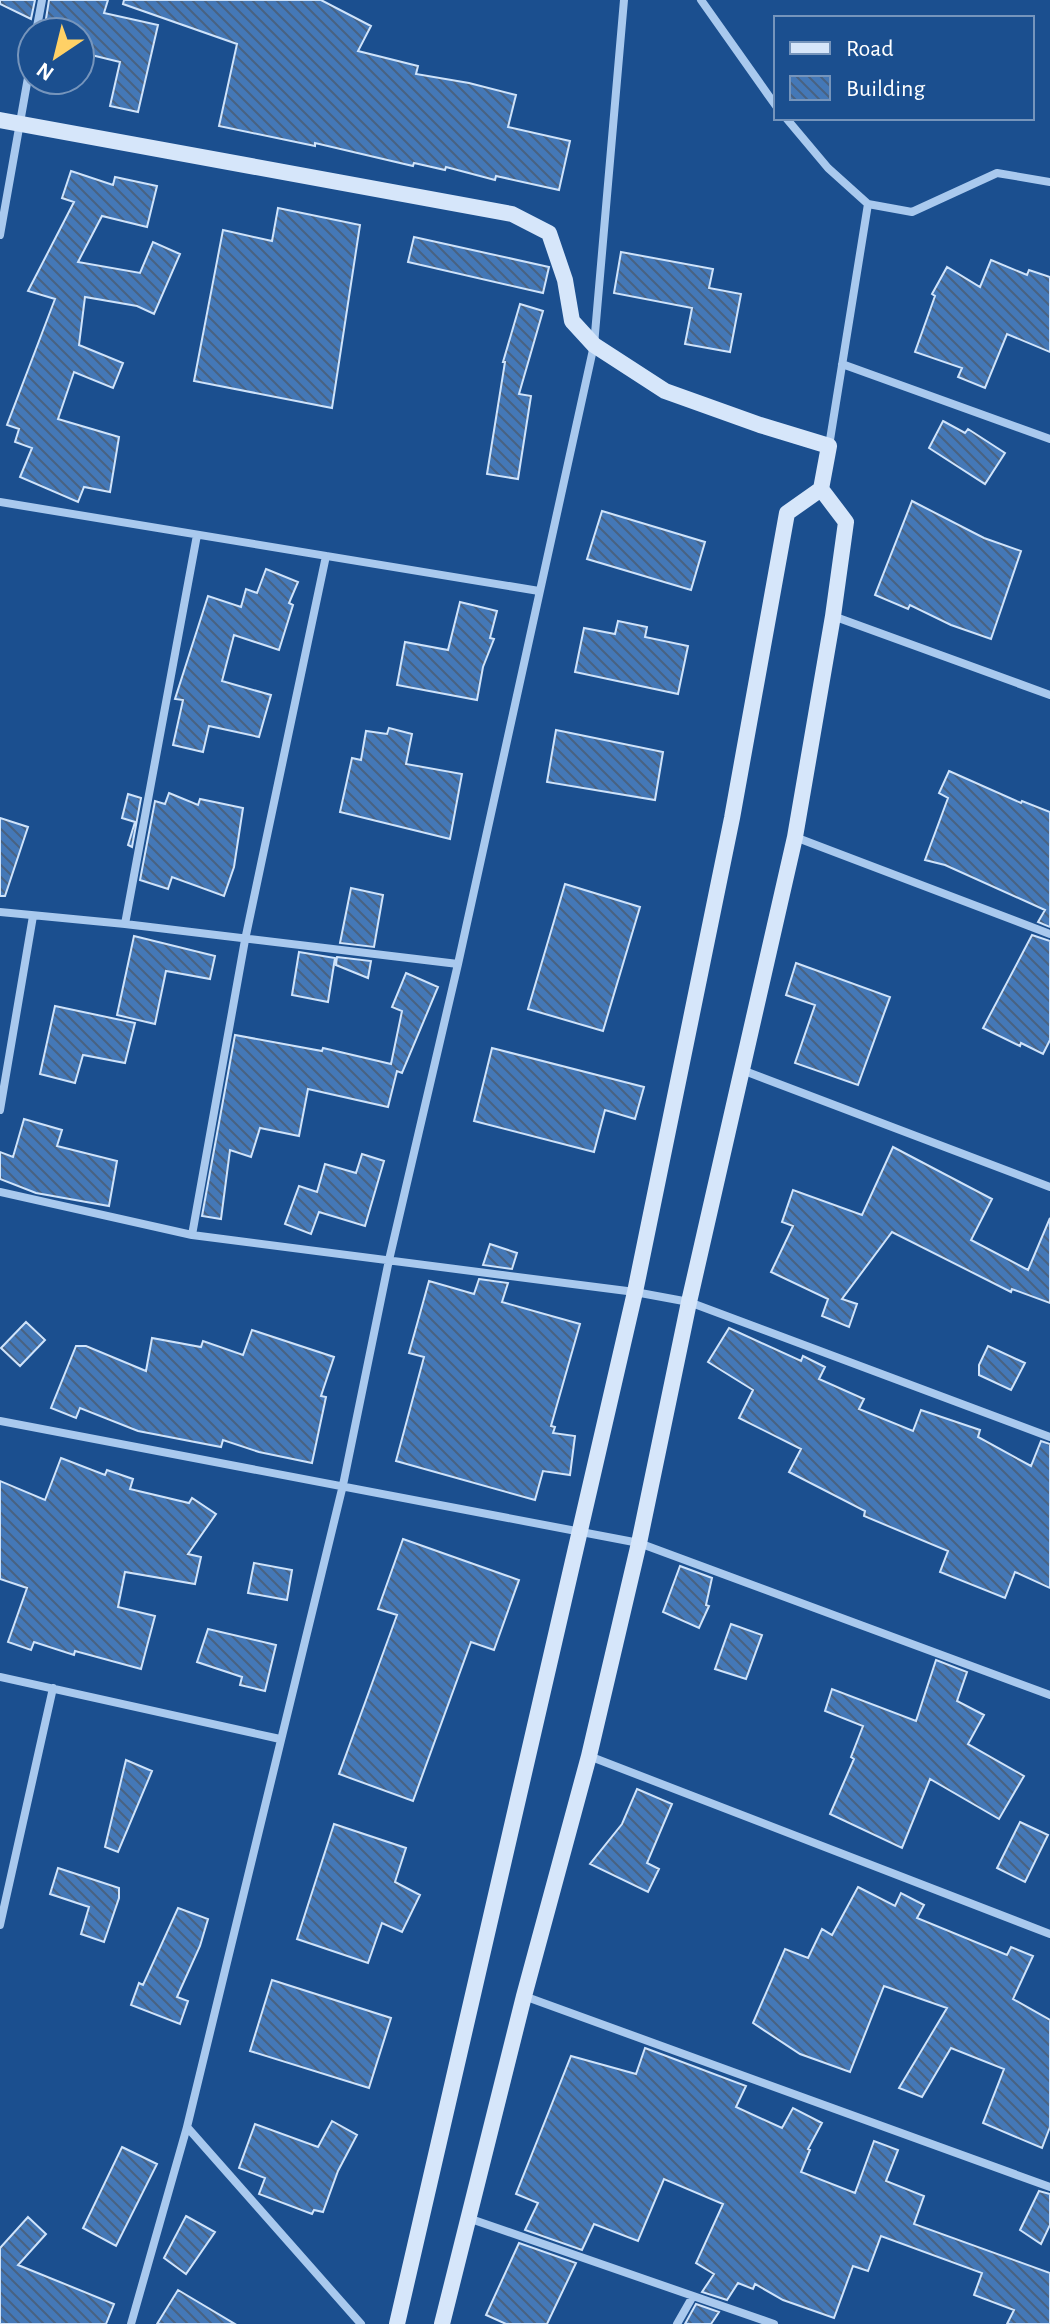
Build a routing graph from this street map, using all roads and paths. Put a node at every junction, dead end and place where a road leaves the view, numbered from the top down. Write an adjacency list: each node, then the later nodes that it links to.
1 (624, 0): 11 (street)
2 (701, 0): 4 (street)
3 (25, 96): 7 (street)
4 (774, 103)
5 (0, 120): 7 (street)
6 (788, 120): 9 (street)
7 (20, 123): 10 (street); 11 (street)
8 (1050, 182): 9 (street)
9 (868, 204): 12 (street)
10 (0, 235)
11 (594, 345): 14 (street); 19 (street)
12 (842, 364): 13 (street); 14 (street)
13 (1050, 439)
14 (829, 446): 15 (street)
15 (821, 489): 20 (street); 35 (street)
16 (0, 502): 17 (street)
17 (197, 535): 18 (street); 25 (street)
18 (326, 556): 19 (street); 27 (street)
19 (539, 591): 28 (street)
20 (833, 616): 21 (street); 22 (street)
21 (1050, 695)
22 (795, 837): 26 (street); 29 (street)
23 (0, 912): 24 (street)
24 (33, 916): 25 (street); 30 (street)
25 (125, 924): 27 (street)
26 (1050, 934)
27 (245, 940): 28 (street); 33 (street)
28 (458, 964): 34 (street)
29 (742, 1070): 31 (street); 36 (street)
30 (0, 1110)
31 (1050, 1187)
32 (0, 1192): 33 (street)
33 (192, 1235): 34 (street)
34 (389, 1260): 35 (street); 39 (street)
35 (635, 1292): 36 (street); 40 (street)
36 (689, 1302): 38 (street); 41 (street)
37 (0, 1421): 39 (street)
38 (1050, 1437)
39 (343, 1485): 40 (street); 45 (street)
40 (581, 1532): 41 (street); 57 (street)
41 (639, 1543): 44 (street); 46 (street)
42 (0, 1677): 43 (street)
43 (53, 1688): 45 (street); 47 (street)
44 (1050, 1695)
45 (280, 1739): 51 (street)
46 (589, 1756): 49 (street); 50 (street)
47 (3, 1899): 48 (street)
48 (0, 1925)
49 (1050, 1934)
50 (524, 1996): 52 (street); 53 (street)
51 (187, 2127): 55 (street); 56 (street)
52 (1050, 2187)
53 (467, 2218): 54 (street); 58 (street)
54 (693, 2296): 59 (street); 60 (street)
55 (131, 2324)
56 (361, 2324)
57 (397, 2324)
58 (442, 2324)
59 (677, 2324)
60 (774, 2324)

